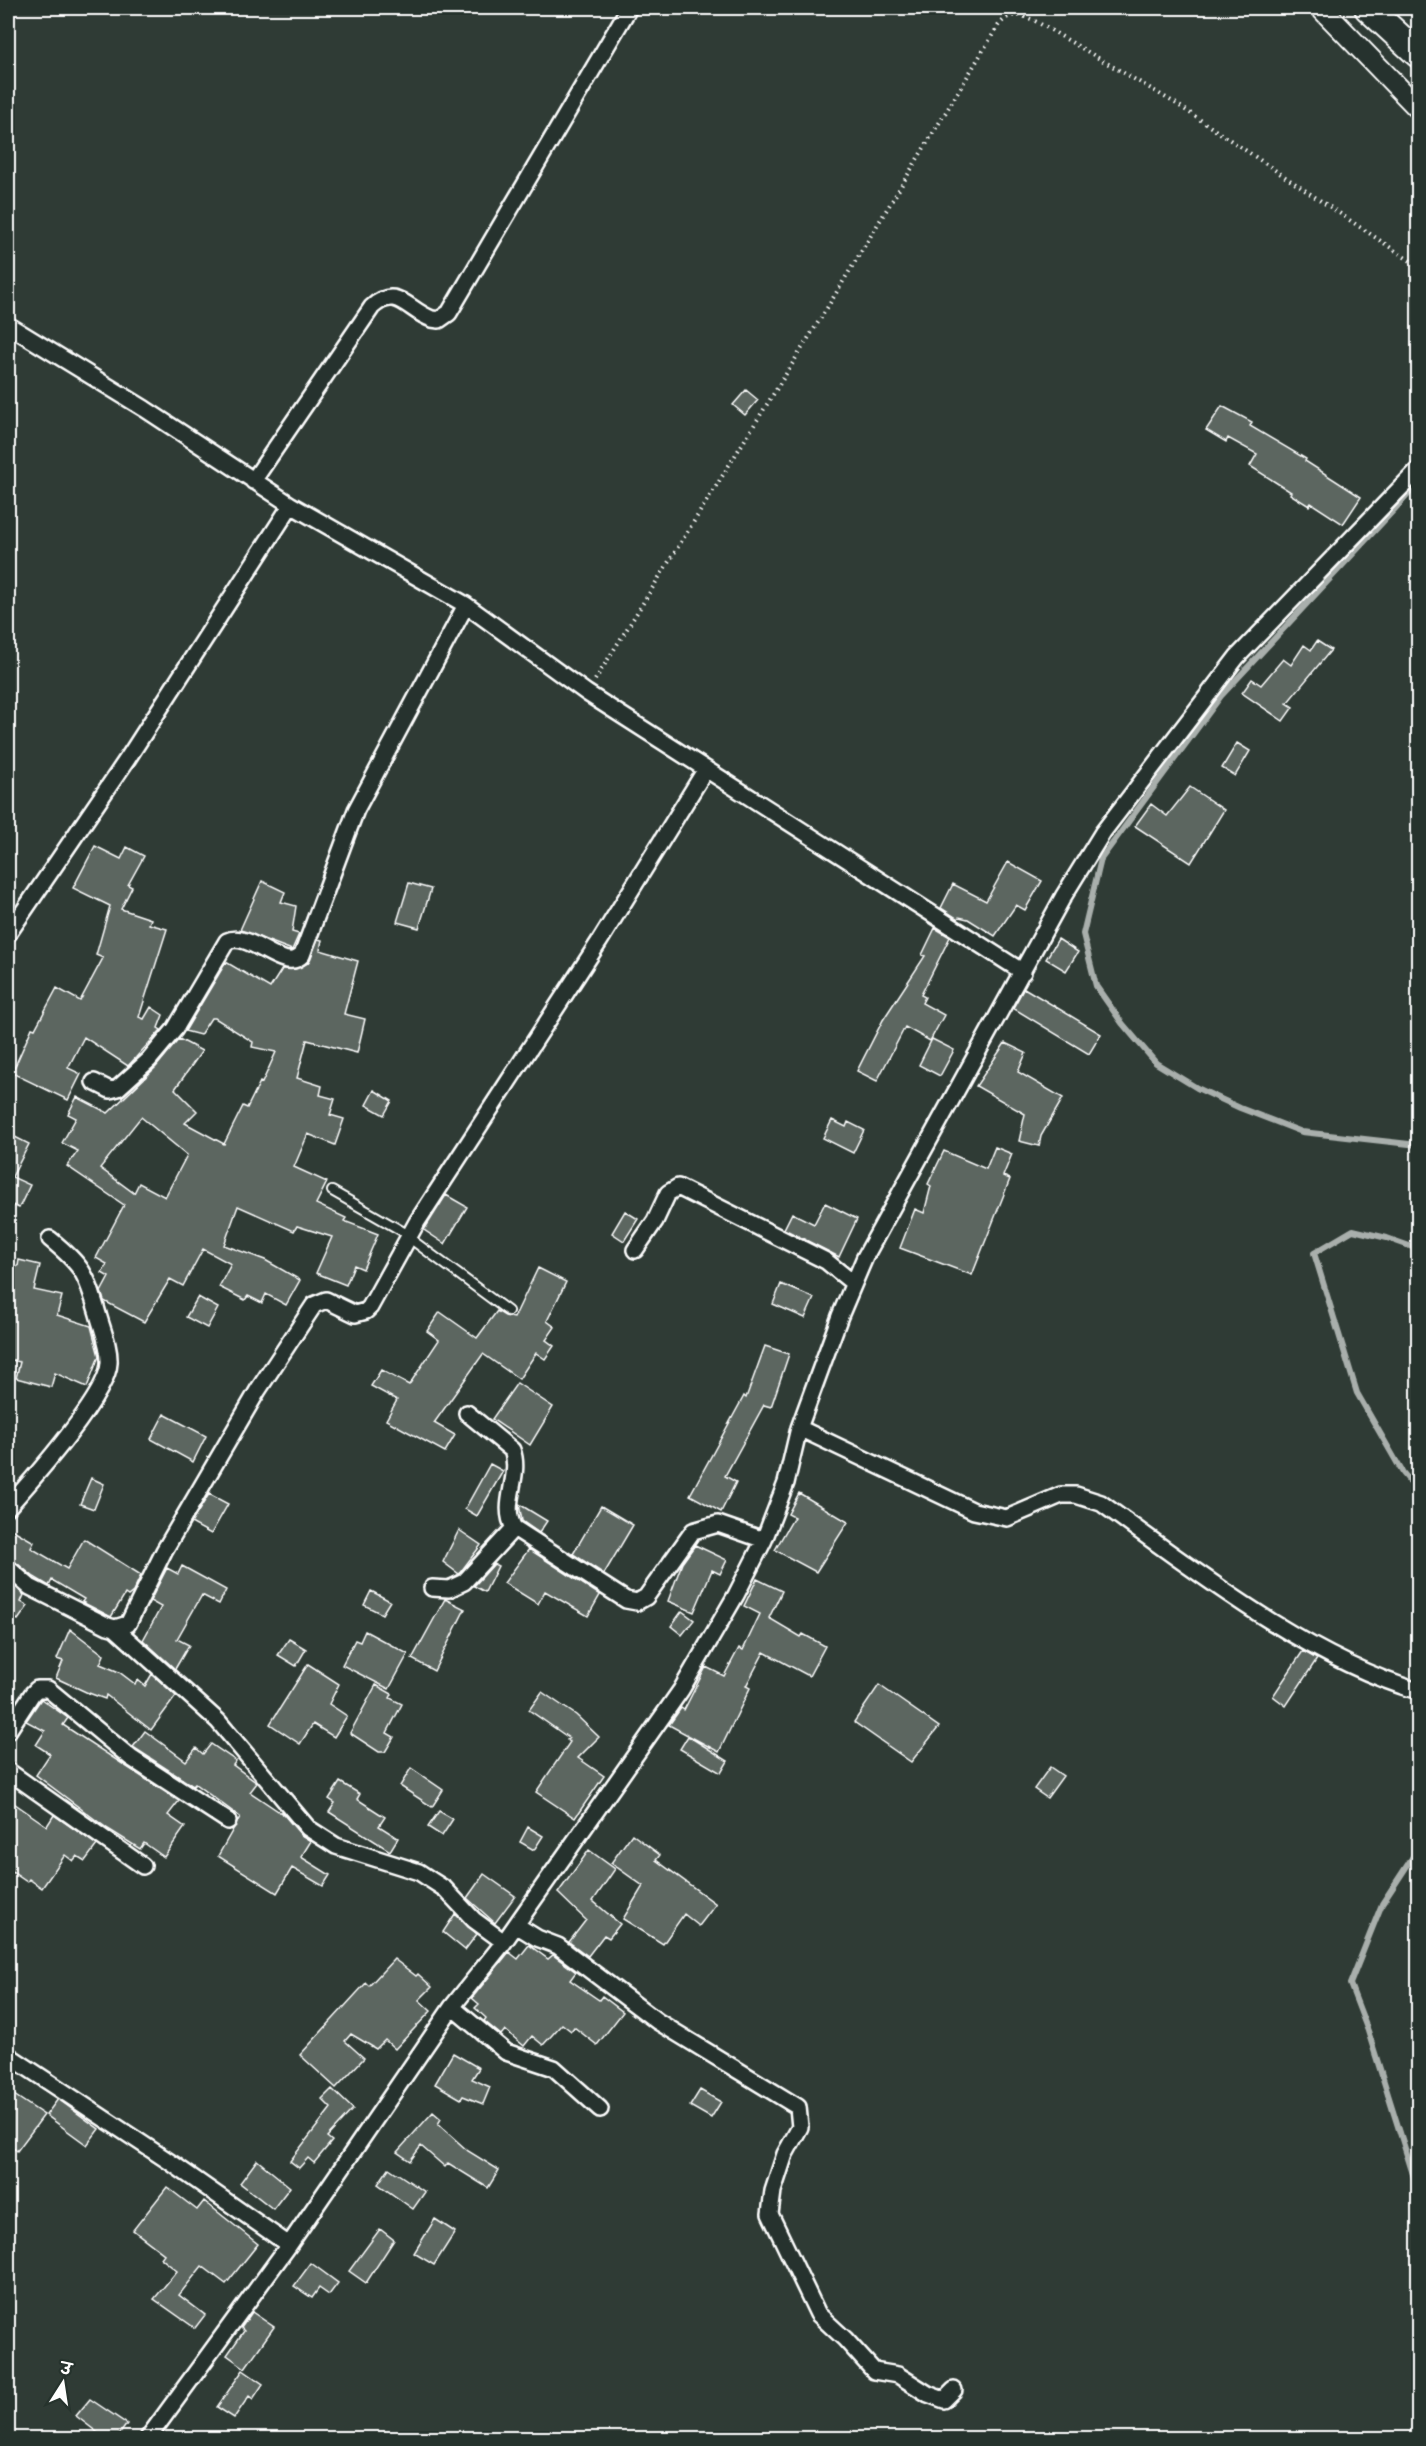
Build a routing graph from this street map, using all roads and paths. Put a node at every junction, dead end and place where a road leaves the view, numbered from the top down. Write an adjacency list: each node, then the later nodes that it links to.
1 (629, 8): 9 (street)
2 (1322, 8): 5 (street)
3 (1368, 8): 4 (highway)
4 (1419, 54)
5 (1419, 108)
6 (1419, 266): 12 (path)
7 (9, 328): 9 (street)
8 (1419, 470): 15 (street)
9 (253, 481): 10 (street)
10 (291, 505): 11 (street); 14 (street)
11 (466, 605): 12 (street); 16 (street)
12 (587, 693): 13 (street)
13 (706, 769): 15 (street); 18 (street)
14 (8, 934)
15 (1023, 972): 21 (street)
16 (94, 1082)
17 (332, 1191): 18 (lane)
18 (409, 1236): 22 (lane); 30 (street)
19 (50, 1239): 25 (street)
20 (635, 1250): 21 (street)
21 (853, 1283): 24 (street)
22 (508, 1311)
23 (467, 1413): 26 (street)
24 (799, 1428): 27 (street); 31 (street)
25 (8, 1508)
26 (514, 1528): 27 (street); 29 (street)
27 (764, 1540): 36 (street)
28 (8, 1568): 30 (street)
29 (432, 1588)
30 (116, 1628): 37 (street)
31 (1419, 1691)
32 (8, 1731): 34 (street)
33 (8, 1771): 35 (street)
34 (228, 1821)
35 (143, 1866)
36 (516, 1925): 37 (street); 42 (street)
37 (504, 1942): 38 (street)
38 (452, 2007): 40 (street); 41 (street)
39 (8, 2055): 41 (street)
40 (600, 2109)
41 (289, 2245): 43 (street)
42 (954, 2390)
43 (148, 2439)

